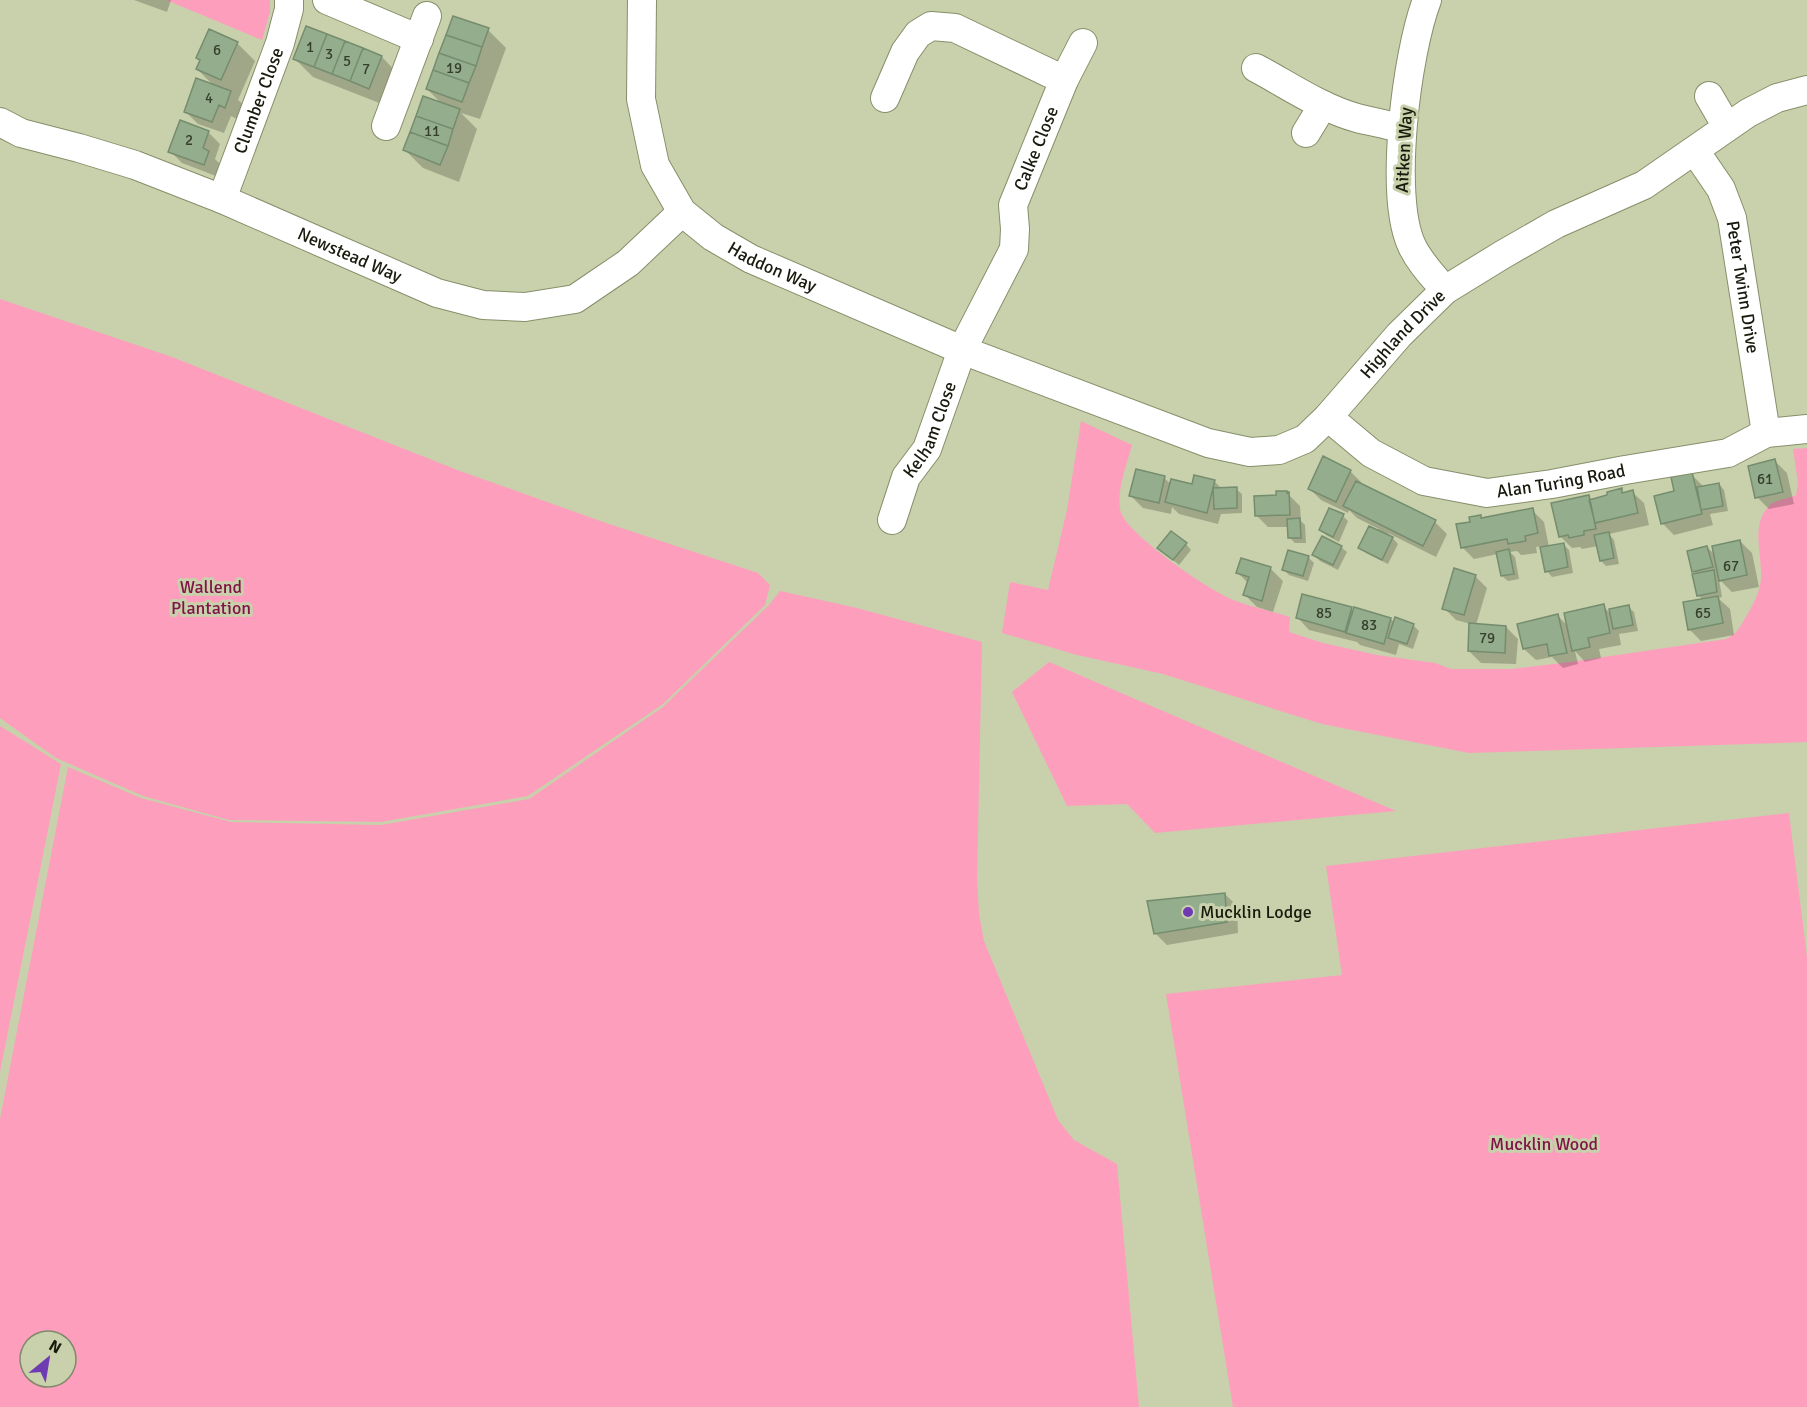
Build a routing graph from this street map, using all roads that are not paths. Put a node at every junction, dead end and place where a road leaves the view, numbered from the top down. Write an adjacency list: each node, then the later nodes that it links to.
1 (289, 0): 18 (street, Clumber Close)
2 (327, 0): 13 (street)
3 (642, 0): 19 (street, Haddon Way)
4 (1427, 0): 15 (street, Aitken Way)
5 (1083, 43): 7 (street, Calke Close)
6 (1256, 68): 11 (street)
7 (1064, 80): 10 (street); 21 (street, Calke Close)
8 (1807, 90): 14 (street, Highland Drive)
9 (1709, 96): 14 (street)
10 (885, 98)
11 (1323, 105): 15 (street); 16 (street)
12 (0, 122): 18 (street, Newstead Way)
13 (386, 126)
14 (1727, 127): 17 (street, Highland Drive)
15 (1402, 129): 20 (street, Aitken Way)
16 (1306, 133)
17 (1695, 151): 20 (street, Highland Drive); 25 (street, Peter Twinn Drive)
18 (222, 199): 19 (street, Newstead Way)
19 (682, 212): 21 (street, Haddon Way)
20 (1445, 290): 23 (street, Highland Drive)
21 (962, 351): 22 (street, Haddon Way); 26 (street, Kelham Close)
22 (1075, 392): 23 (street, Highland Drive)
23 (1328, 417): 25 (street, Alan Turing Road)
24 (1807, 429): 25 (street, Alan Turing Road)
25 (1766, 433)
26 (901, 513)

